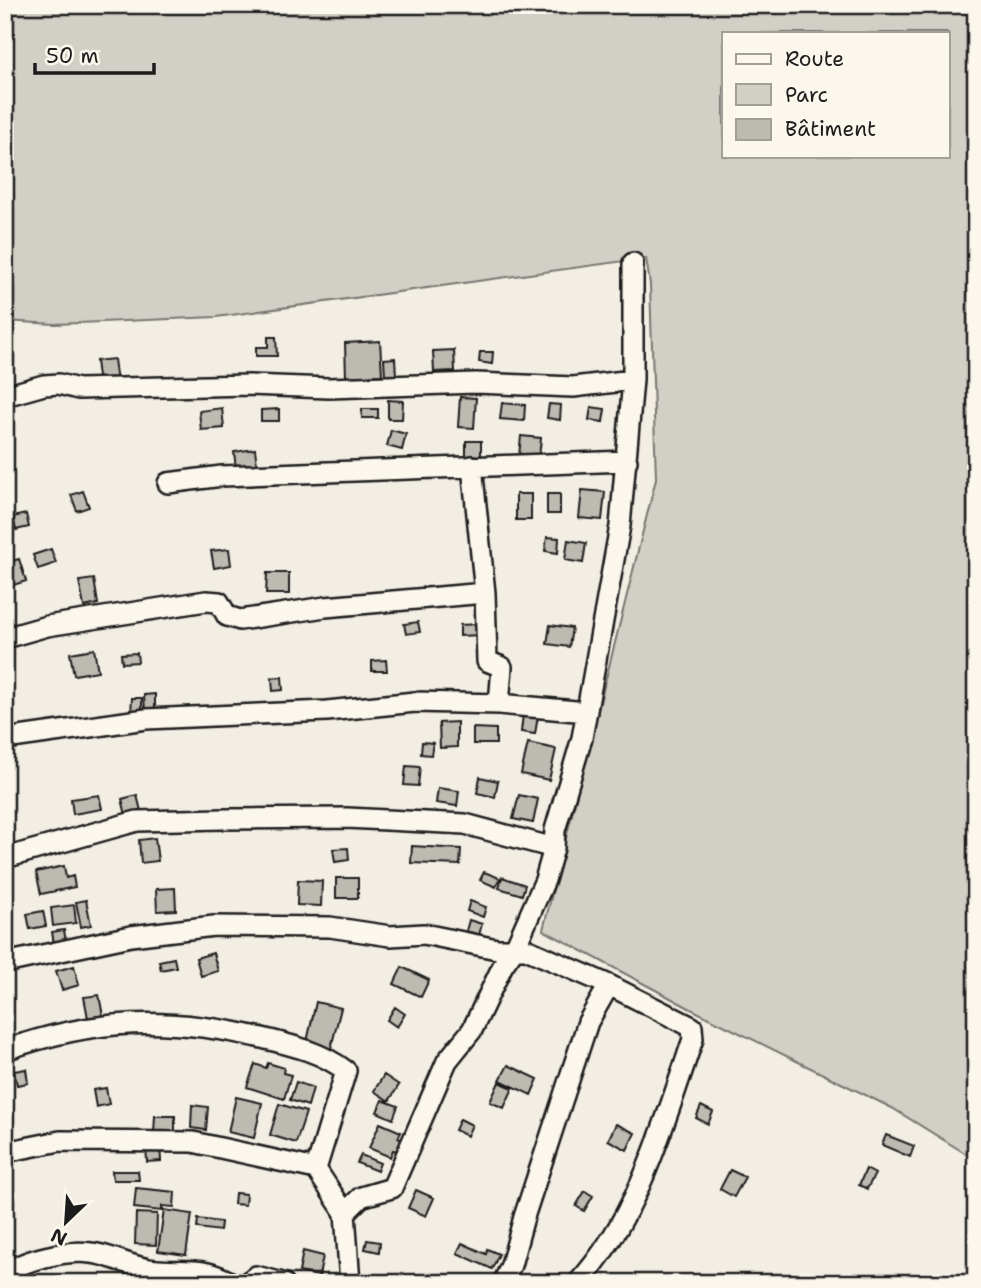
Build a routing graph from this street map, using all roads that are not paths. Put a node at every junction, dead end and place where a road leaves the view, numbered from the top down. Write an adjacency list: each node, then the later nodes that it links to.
1 (633, 263): 2 (street)
2 (633, 380): 3 (street); 4 (street)
3 (5, 396)
4 (627, 461): 5 (street); 10 (street)
5 (472, 467): 6 (street); 7 (street)
6 (168, 484)
7 (485, 593): 8 (street); 9 (street)
8 (5, 638)
9 (499, 704): 10 (street); 11 (street)
10 (587, 712): 12 (street)
11 (5, 739)
12 (554, 848): 13 (street); 14 (street)
13 (5, 858)
14 (515, 948): 15 (street); 16 (street); 20 (street)
15 (5, 963)
16 (610, 985): 28 (street); 29 (street)
17 (5, 1050): 19 (street)
18 (5, 1152): 19 (street)
19 (316, 1169): 20 (street)
20 (345, 1213): 27 (street)
21 (5, 1276): 22 (street)
22 (155, 1276): 23 (street)
23 (186, 1277): 24 (street)
24 (232, 1283)
25 (246, 1283): 26 (street)
26 (283, 1283)
27 (350, 1283)
28 (503, 1283)
29 (578, 1283)

